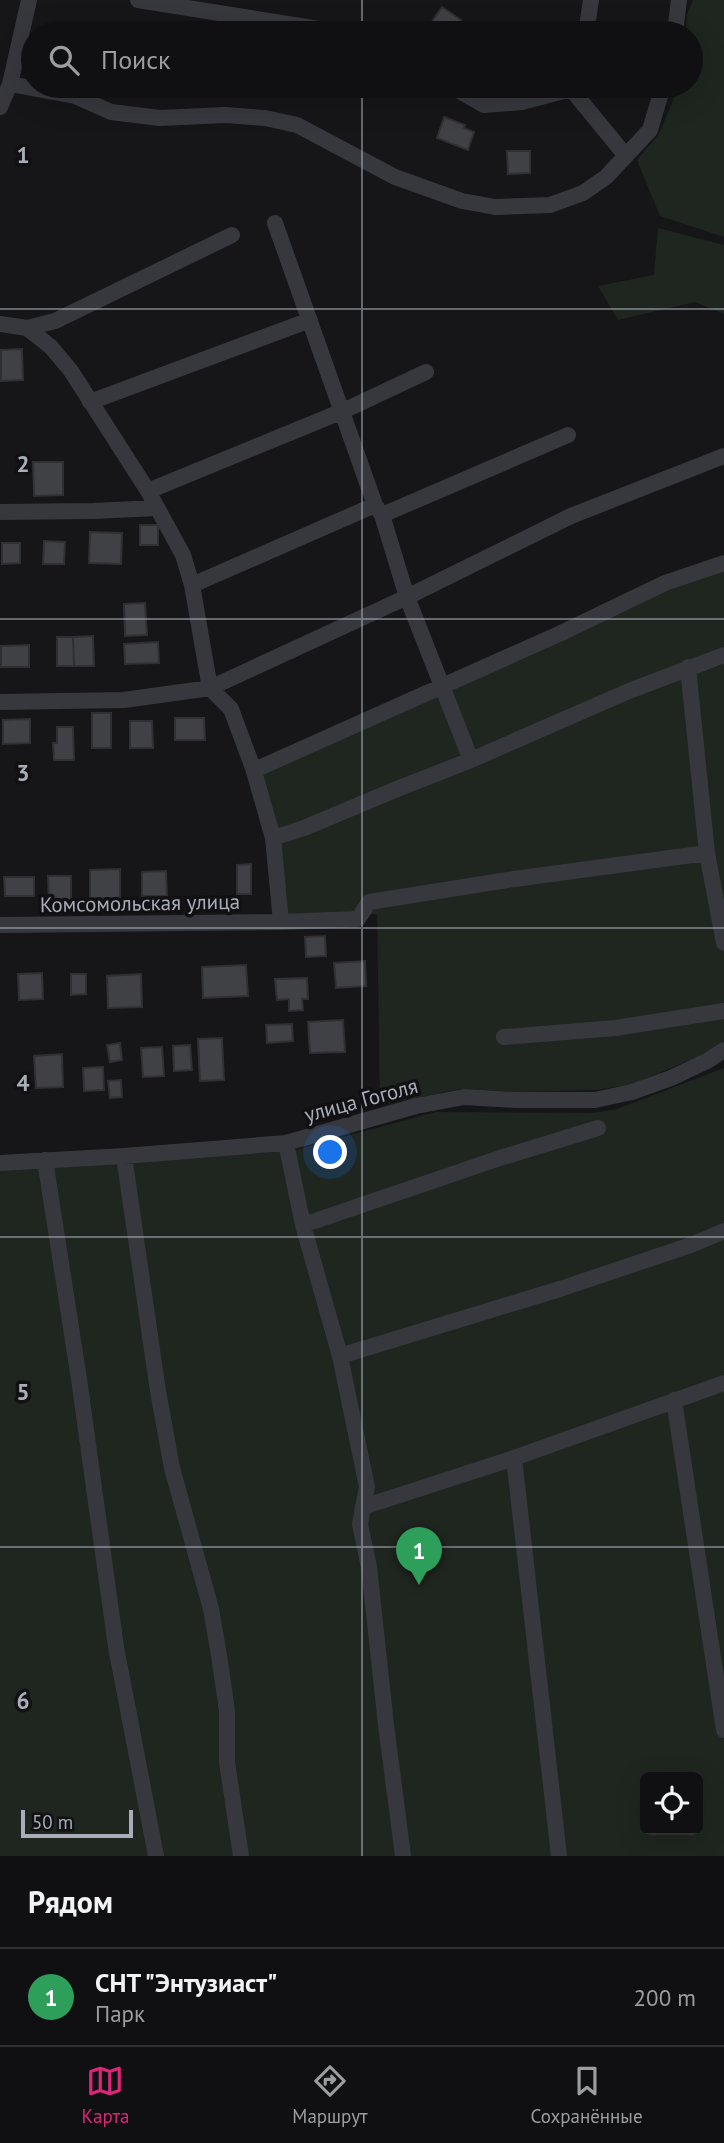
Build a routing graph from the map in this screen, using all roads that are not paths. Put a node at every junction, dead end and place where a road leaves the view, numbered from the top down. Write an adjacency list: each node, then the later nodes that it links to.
1 (29, 0): 5 (street)
2 (138, 0): 6 (street)
3 (591, 0): 7 (street)
4 (679, 0): 8 (street)
5 (24, 21)
6 (269, 21)
7 (588, 21)
8 (676, 21)
9 (21, 35): 10 (street)
10 (10, 84): 11 (street); 17 (street)
11 (21, 86)
12 (80, 98): 18 (street)
13 (471, 98): 14 (street)
14 (536, 98)
15 (579, 98): 18 (street)
16 (659, 98): 18 (street)
17 (0, 107)
18 (626, 156)
19 (275, 223): 21 (street)
20 (232, 235): 23 (street)
21 (310, 320): 25 (street); 26 (street)
22 (0, 324): 23 (street)
23 (27, 328): 25 (street)
24 (426, 372): 26 (street)
25 (90, 402): 29 (street)
26 (343, 411): 29 (street); 31 (street)
27 (568, 435): 31 (street)
28 (724, 456): 35 (street)
29 (148, 491): 30 (street)
30 (158, 508): 32 (street); 34 (street)
31 (379, 510): 34 (street); 35 (street)
32 (0, 512)
33 (724, 563): 38 (street)
34 (192, 585): 39 (street)
35 (407, 597): 38 (street); 39 (street)
36 (724, 655): 37 (street)
37 (688, 667): 41 (street); 44 (street)
38 (443, 686): 41 (street); 42 (street)
39 (210, 688): 40 (street); 43 (street)
40 (0, 702)
41 (471, 760): 43 (street)
42 (259, 768)
43 (273, 838): 46 (street)
44 (708, 853): 45 (street); 46 (street, Комсомольская улица)
45 (719, 879): 48 (street)
46 (281, 922): 47 (street, Комсомольская улица)
47 (0, 925)
48 (724, 943)
49 (724, 1011): 50 (street)
50 (504, 1037)
51 (724, 1050): 53 (street, улица Гоголя)
52 (598, 1128): 57 (street)
53 (286, 1143): 54 (street, улица Гоголя); 57 (street)
54 (124, 1156): 55 (street, улица Гоголя); 66 (street)
55 (45, 1160): 56 (street, улица Гоголя); 65 (street)
56 (0, 1163)
57 (303, 1225): 59 (street)
58 (724, 1231): 59 (street)
59 (340, 1356): 63 (street)
60 (724, 1383): 61 (street)
61 (674, 1400): 62 (street); 64 (street)
62 (514, 1458): 63 (street); 68 (street)
63 (363, 1507): 67 (street)
64 (724, 1730)
65 (156, 1856)
66 (241, 1856)
67 (403, 1856)
68 (559, 1856)

